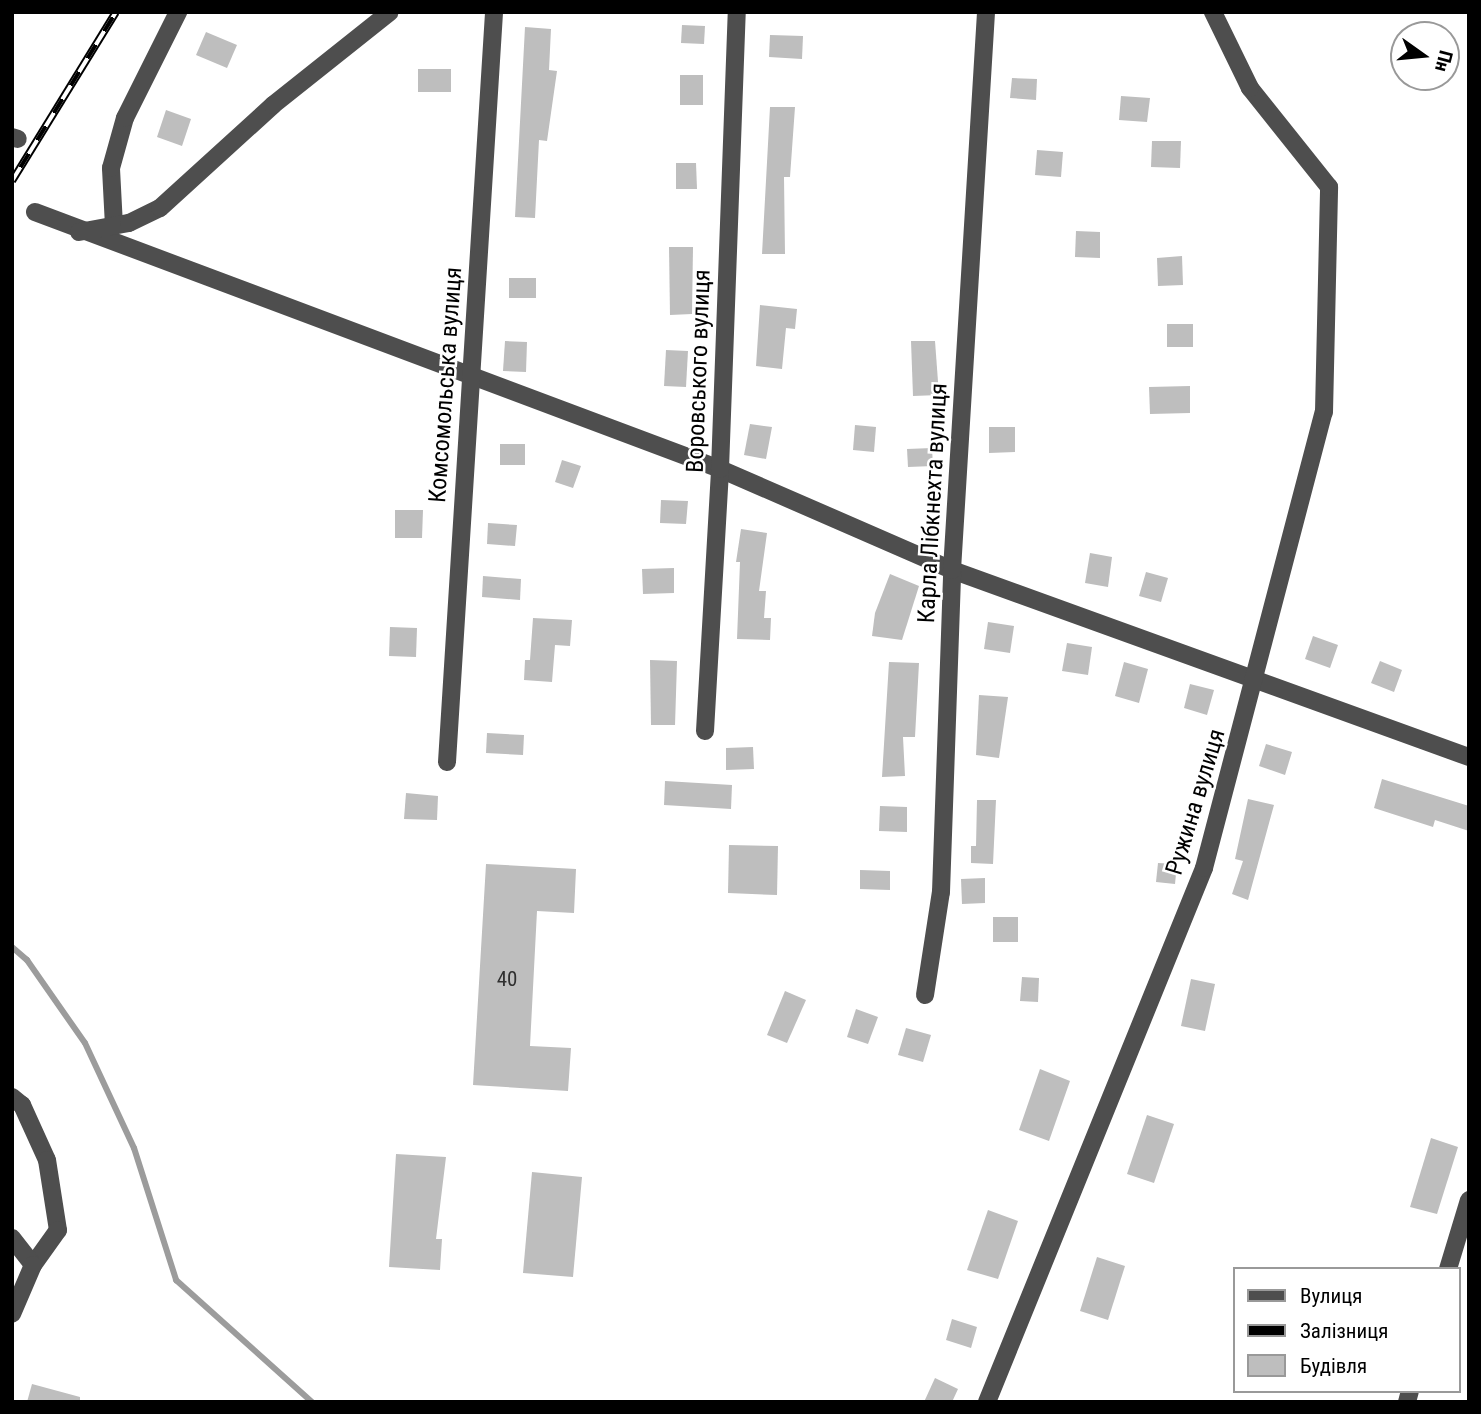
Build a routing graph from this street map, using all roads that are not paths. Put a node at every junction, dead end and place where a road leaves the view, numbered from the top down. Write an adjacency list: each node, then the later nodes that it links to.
1 (178, 12): 8 (street)
2 (390, 12): 8 (street)
3 (494, 12): 10 (street, Комсомольська вулиця)
4 (737, 12): 11 (street, Воровського вулиця)
5 (986, 12): 12 (street, Карла Лібкнехта вулиця)
6 (1213, 12): 13 (street, Ружина вулиця)
7 (35, 212): 9 (street)
8 (114, 226): 9 (street)
9 (79, 232): 10 (street)
10 (471, 379): 11 (street); 16 (street, Комсомольська вулиця)
11 (720, 469): 12 (street); 14 (street, Воровського вулиця)
12 (952, 570): 13 (street); 17 (street, Карла Лібкнехта вулиця)
13 (1257, 680): 15 (street); 24 (street, Ружина вулиця)
14 (705, 731)
15 (1469, 757)
16 (447, 762)
17 (925, 995)
18 (12, 1097): 21 (street)
19 (1469, 1200): 22 (street)
20 (12, 1238): 21 (street)
21 (33, 1265): 23 (street)
22 (1449, 1267)
23 (12, 1314)
24 (987, 1402)

